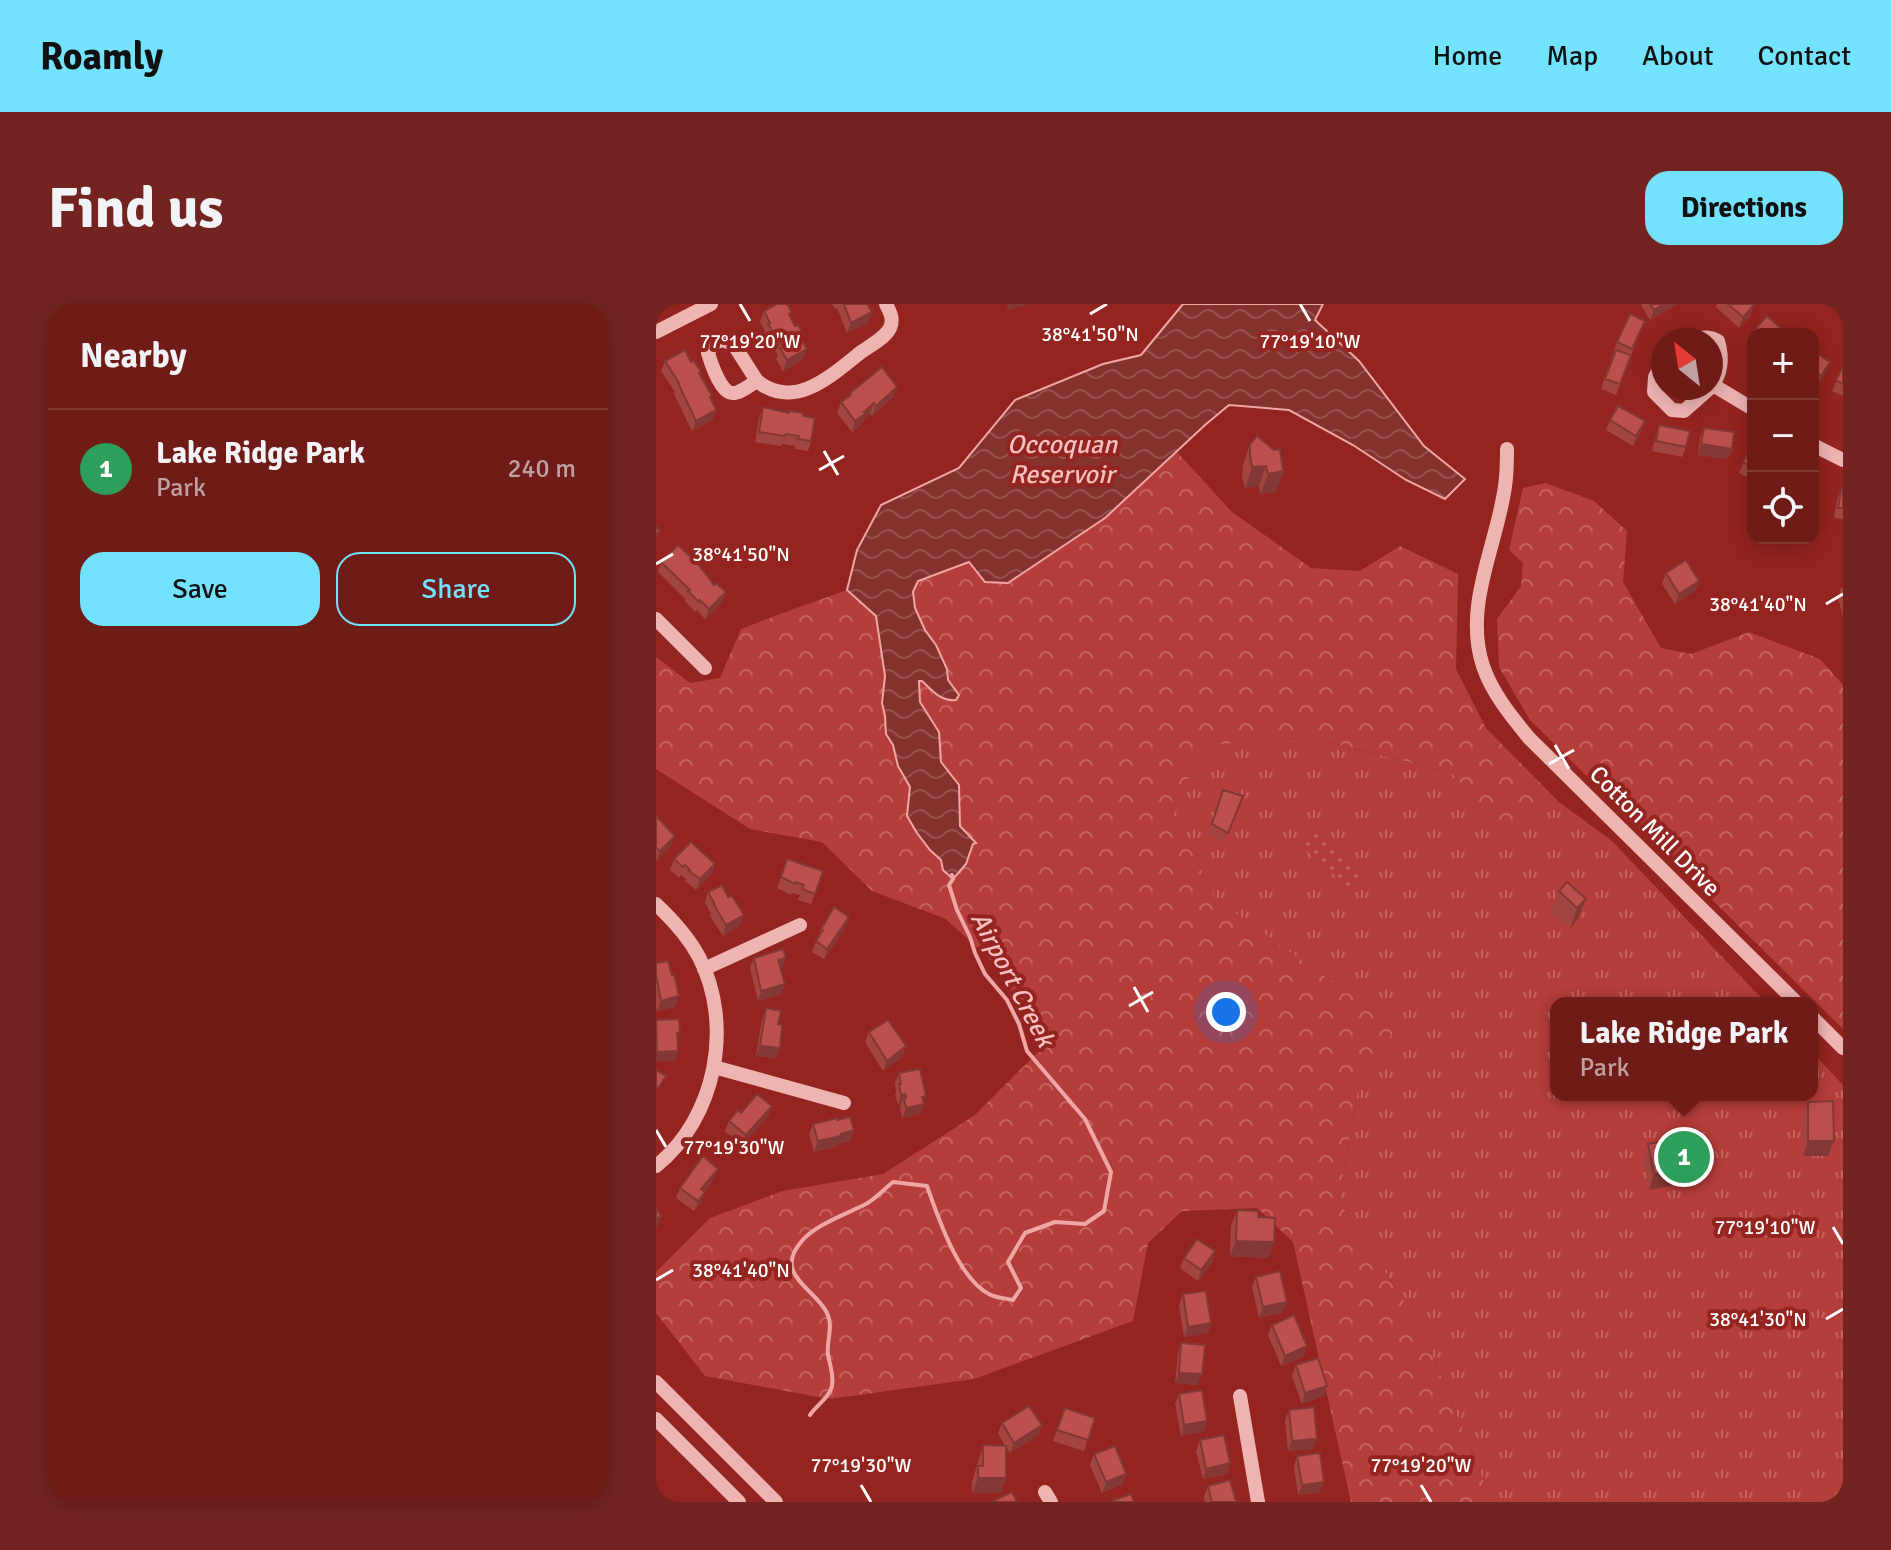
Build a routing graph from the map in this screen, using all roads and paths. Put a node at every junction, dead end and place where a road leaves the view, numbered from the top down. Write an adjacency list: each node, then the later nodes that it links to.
1 (711, 304): 3 (street)
2 (886, 304): 4 (street)
3 (656, 332)
4 (757, 381)
5 (1723, 393): 8 (street)
6 (1662, 400): 7 (street)
7 (1696, 400)
8 (1747, 406)
9 (1819, 448): 11 (street)
10 (1507, 449): 17 (street, Cotton Mill Drive)
11 (1843, 460)
12 (656, 619): 13 (street)
13 (705, 668)
14 (656, 904): 16 (street)
15 (800, 925): 16 (street)
16 (704, 969): 20 (street)
17 (1791, 997)
18 (1818, 1023): 19 (street)
19 (1843, 1048)
20 (714, 1067): 21 (street); 22 (street)
21 (844, 1103)
22 (656, 1166)
23 (656, 1382): 27 (street)
24 (1240, 1396): 28 (street)
25 (656, 1419): 26 (street)
26 (739, 1502)
27 (776, 1502)
28 (1258, 1502)

